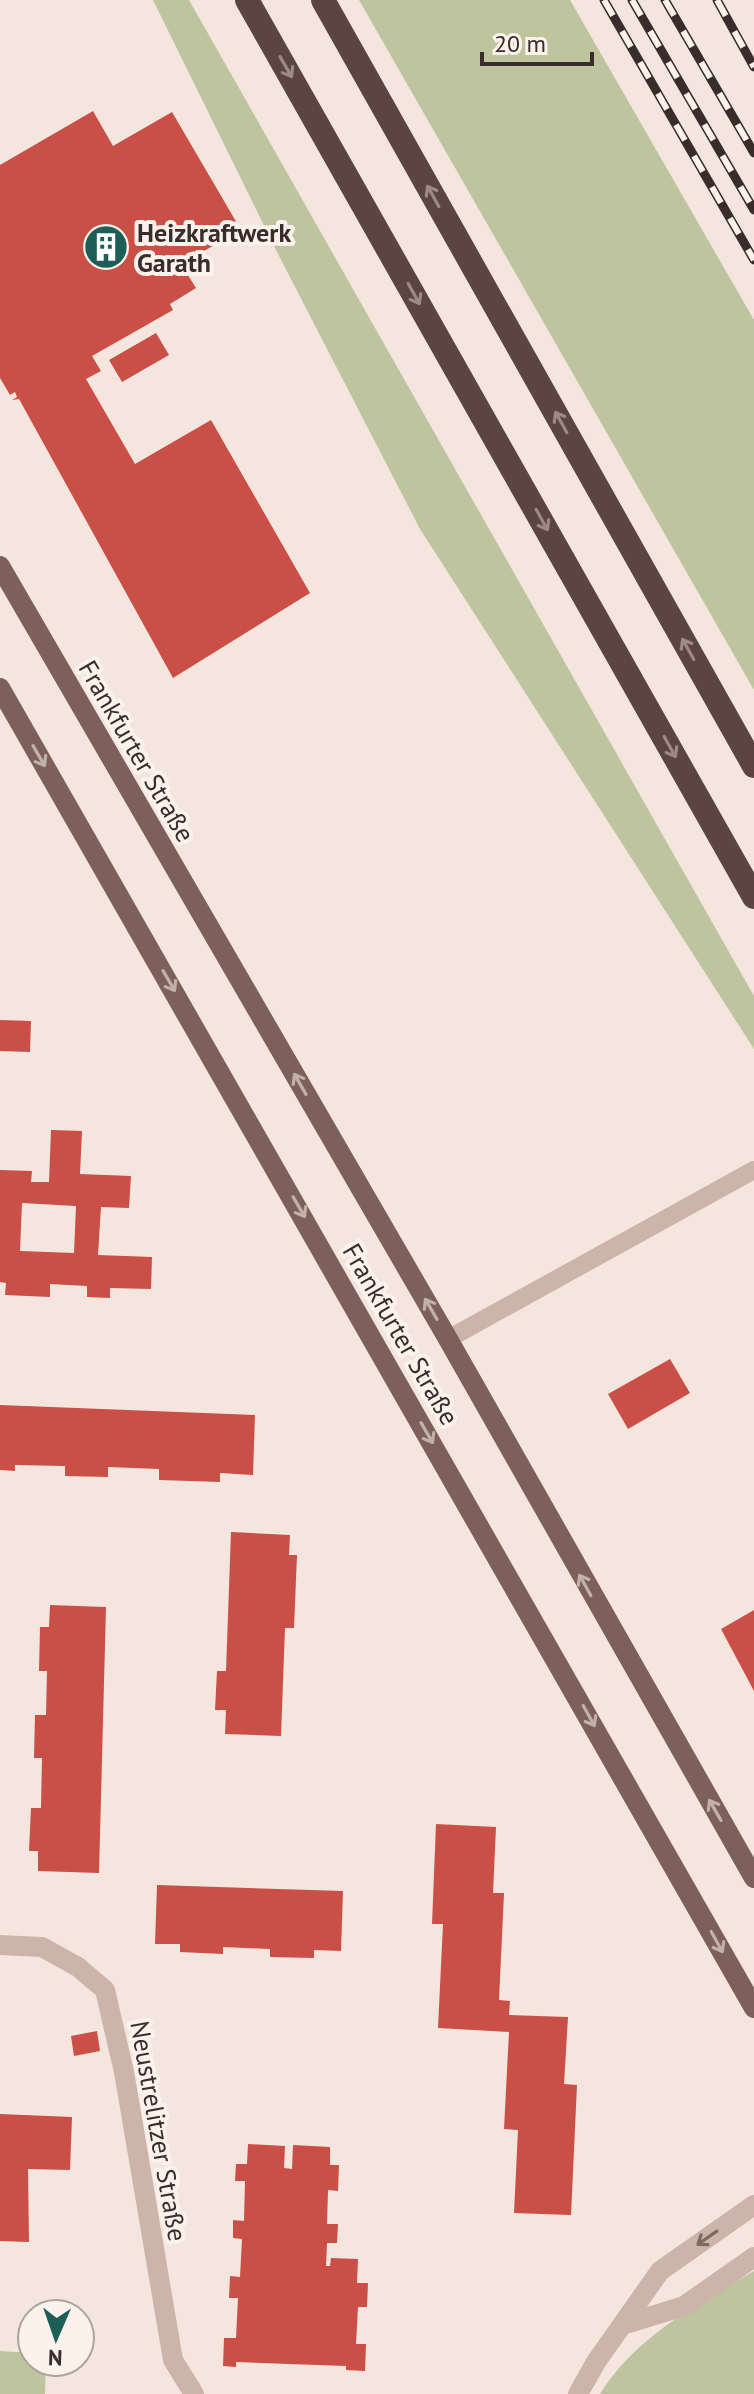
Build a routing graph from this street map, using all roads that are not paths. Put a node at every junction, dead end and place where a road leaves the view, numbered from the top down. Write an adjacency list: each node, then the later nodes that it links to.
1 (247, 0): 6 (highway, one-way to 6)
2 (323, 0): 5 (highway, one-way to 2)
3 (0, 566): 8 (main road, Frankfurter Straße, one-way to 3)
4 (0, 688): 11 (main road, Frankfurter Straße, one-way to 11)
5 (754, 766)
6 (754, 897)
7 (754, 1170): 8 (lane)
8 (448, 1339): 9 (main road, Frankfurter Straße, one-way to 8)
9 (754, 1878)
10 (0, 1945): 15 (street, Neustrelitzer Straße)
11 (754, 2008)
12 (754, 2205): 14 (street, one-way to 14)
13 (754, 2257): 14 (street)
14 (626, 2324): 16 (street)
15 (194, 2394)
16 (578, 2394)

